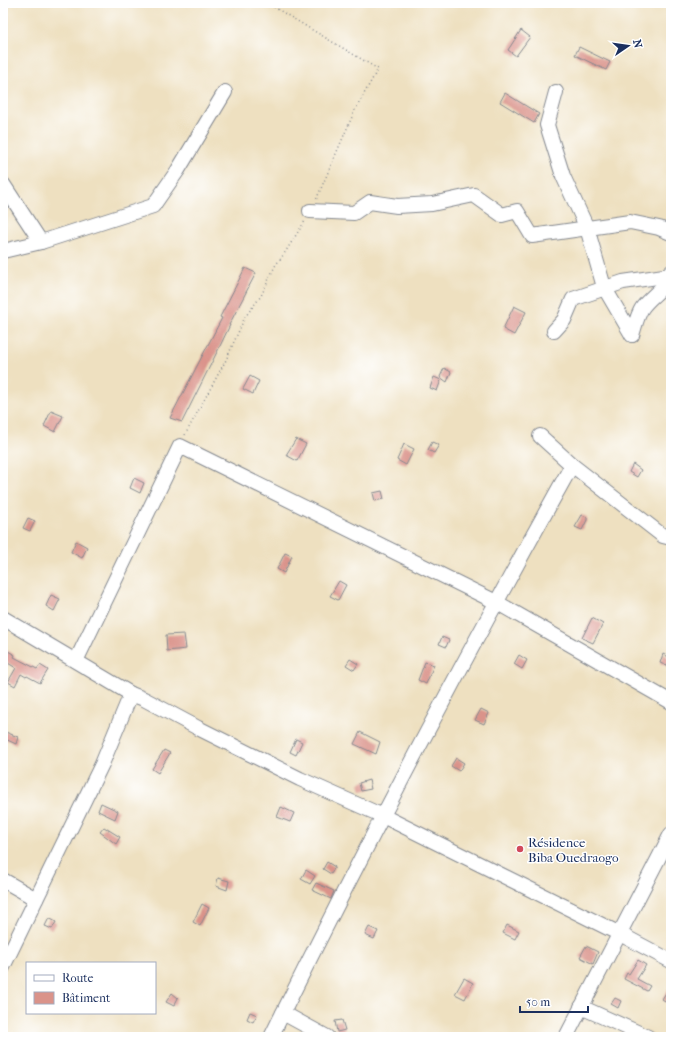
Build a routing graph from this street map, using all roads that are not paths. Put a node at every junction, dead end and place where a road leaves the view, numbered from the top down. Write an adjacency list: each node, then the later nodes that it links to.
1 (225, 92): 7 (street)
2 (556, 92): 5 (street)
3 (3, 184): 7 (street)
4 (310, 212): 5 (street)
5 (587, 228): 6 (street); 10 (street)
6 (671, 233)
7 (42, 242): 8 (street)
8 (3, 251)
9 (671, 274): 10 (street); 10 (street)
10 (604, 287): 11 (street)
11 (554, 331)
12 (540, 436): 13 (street)
13 (572, 465): 14 (street); 15 (street)
14 (671, 538)
15 (496, 602): 17 (street); 19 (street); 20 (street)
16 (3, 618): 17 (street)
17 (76, 661): 18 (street)
18 (131, 694): 20 (street); 23 (street)
19 (671, 702)
20 (383, 816): 24 (street); 28 (street)
21 (671, 834): 24 (street)
22 (3, 880): 23 (street)
23 (36, 899): 26 (street)
24 (620, 934): 25 (street); 27 (street)
25 (671, 961)
26 (3, 967)
27 (581, 1008): 31 (street); 32 (street)
28 (283, 1013): 29 (street); 30 (street)
29 (271, 1037)
30 (327, 1037)
31 (566, 1037)
32 (648, 1037)

